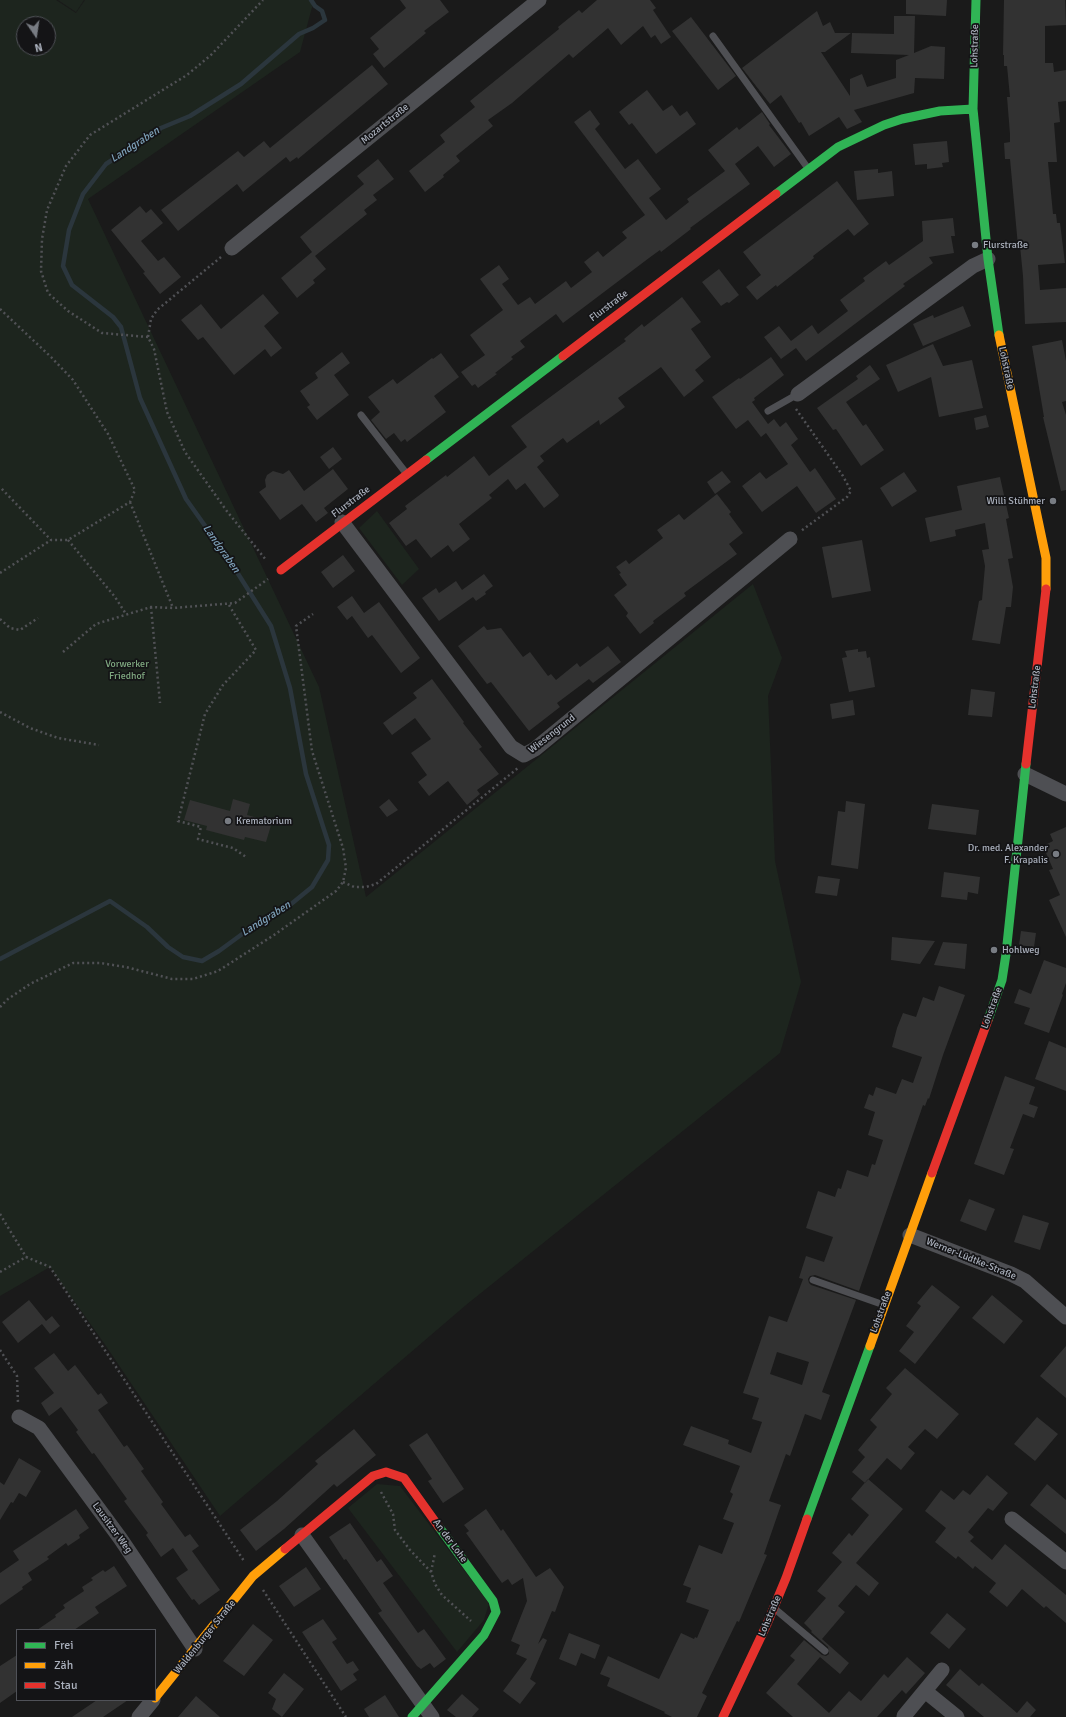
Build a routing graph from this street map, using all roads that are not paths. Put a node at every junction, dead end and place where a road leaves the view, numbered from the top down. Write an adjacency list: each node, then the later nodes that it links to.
1 (539, 0): 6 (street, Mozartstraße)
2 (976, 0): 4 (main road, Lohstraße)
3 (713, 36): 5 (lane)
4 (973, 109): 5 (main road, Flurstraße); 7 (main road, Lohstraße)
5 (809, 169): 11 (main road, Flurstraße)
6 (232, 248)
7 (988, 259): 8 (street); 15 (main road, Lohstraße)
8 (798, 394): 9 (lane)
9 (768, 411)
10 (361, 415): 11 (lane)
11 (407, 473): 12 (main road, Flurstraße)
12 (342, 522): 13 (street, Wiesengrund); 14 (main road, Flurstraße)
13 (790, 539)
14 (281, 570)
15 (1025, 774): 16 (street); 17 (main road, Lohstraße)
16 (1064, 789)
17 (910, 1235): 19 (main road, Lohstraße); 20 (street, Werner-Lüdtke-Straße)
18 (813, 1280): 19 (lane)
19 (884, 1305): 25 (main road, Lohstraße)
20 (1066, 1317)
21 (19, 1417): 26 (street, Lausitzer Weg)
22 (1012, 1519): 24 (street)
23 (302, 1535): 26 (main road, Waldenburger Straße); 32 (street); 32 (main road, An der Lohe)
24 (1066, 1562)
25 (774, 1608): 27 (lane); 37 (main road, Lohstraße)
26 (196, 1649): 30 (main road, Waldenburger Straße)
27 (825, 1651)
28 (942, 1670): 29 (street)
29 (925, 1691): 33 (street); 38 (street)
30 (156, 1697)
31 (152, 1701): 34 (street)
32 (423, 1704): 35 (main road, An der Lohe); 36 (street)
33 (904, 1716)
34 (139, 1717)
35 (412, 1717)
36 (432, 1717)
37 (723, 1717)
38 (957, 1717)

